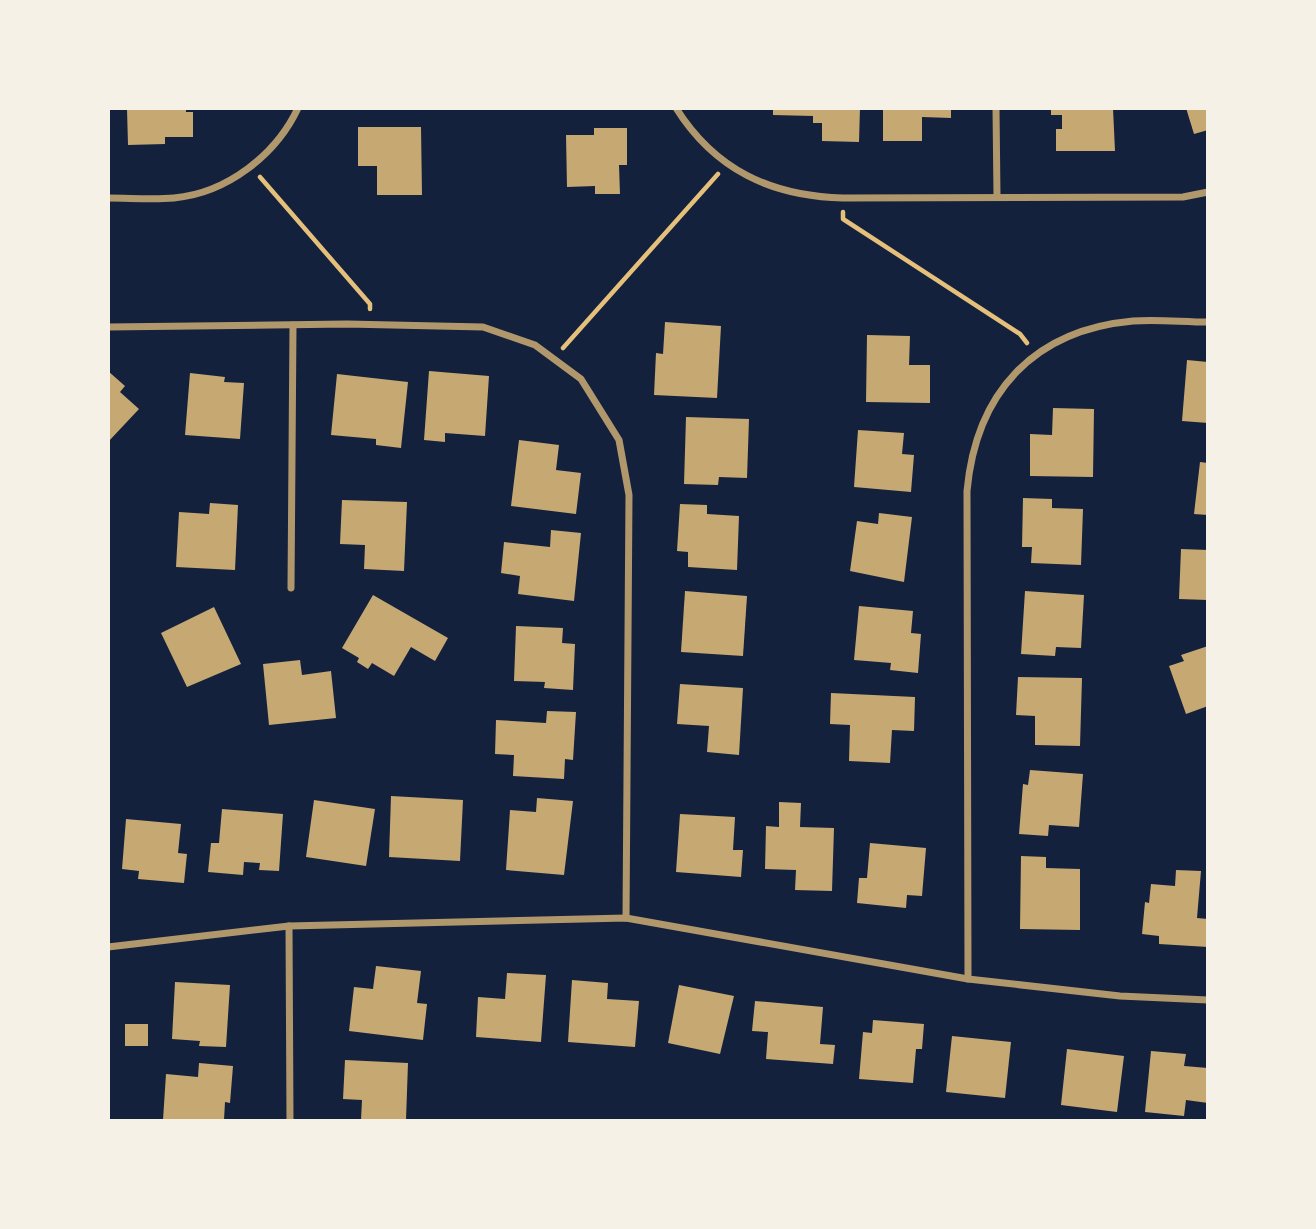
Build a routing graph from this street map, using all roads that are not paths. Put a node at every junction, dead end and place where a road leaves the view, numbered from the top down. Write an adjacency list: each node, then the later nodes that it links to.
1 (298, 108): 6 (street)
2 (676, 108): 5 (street)
3 (996, 108): 5 (street)
4 (1208, 192): 5 (street)
5 (997, 196)
6 (108, 198)
7 (1208, 322): 14 (street)
8 (293, 325): 9 (street); 10 (street); 11 (street)
9 (108, 327)
10 (291, 588)
11 (626, 918): 12 (street); 14 (street)
12 (289, 926): 13 (street); 16 (street)
13 (108, 947)
14 (968, 979): 15 (street)
15 (1208, 1000)
16 (290, 1121)

